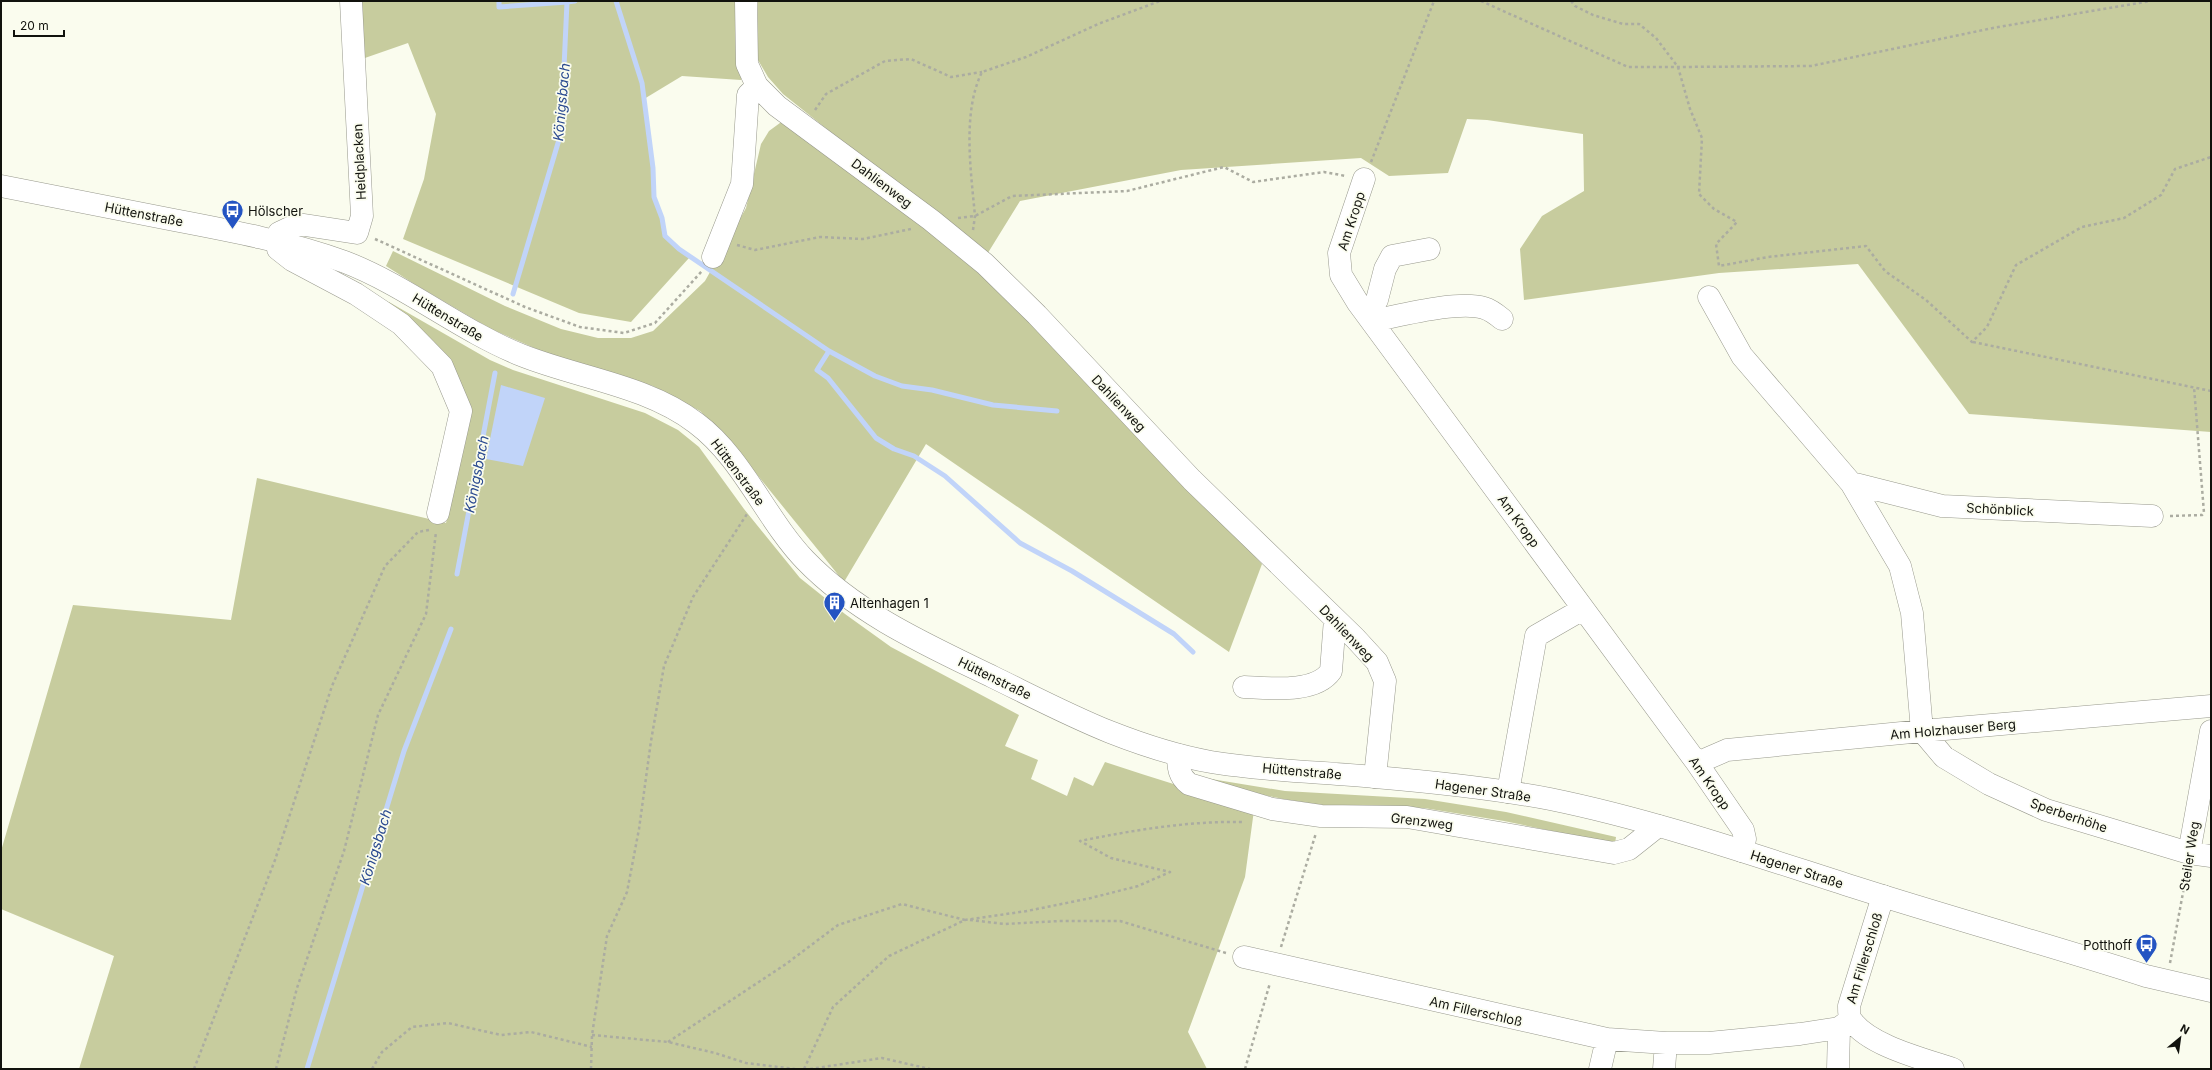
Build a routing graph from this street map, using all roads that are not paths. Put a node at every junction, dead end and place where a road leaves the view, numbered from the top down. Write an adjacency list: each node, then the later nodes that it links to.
1 (351, 1): 6 (street, Heidplacken)
2 (746, 1): 3 (street)
3 (757, 86): 8 (street); 16 (street, Dahlienweg)
4 (1364, 179): 10 (street, Am Kropp)
5 (1, 186): 6 (street, Hüttenstraße)
6 (277, 242): 13 (street); 21 (street, Hüttenstraße)
7 (1429, 249): 10 (street)
8 (713, 257)
9 (1709, 297): 12 (street)
10 (1369, 318): 11 (street); 15 (street, Am Kropp)
11 (1502, 319)
12 (1851, 483): 14 (street, Schönblick); 19 (street)
13 (438, 513)
14 (2159, 516)
15 (1583, 609): 22 (street, Am Kropp); 24 (street)
16 (1335, 619): 17 (street); 23 (street, Dahlienweg)
17 (1244, 687)
18 (2211, 709): 19 (street, Am Holzhauser Berg)
19 (1922, 731): 22 (street, Am Holzhauser Berg); 27 (street, Sperberhöhe)
20 (2211, 731): 27 (street, Steiler Weg)
21 (1178, 755): 23 (street, Hüttenstraße); 25 (street, Grenzweg)
22 (1697, 763): 26 (street, Am Kropp)
23 (1375, 777): 24 (street, Hagener Straße)
24 (1508, 792): 25 (street, Hagener Straße)
25 (1658, 826): 26 (street, Hagener Straße)
26 (1742, 851): 29 (street, Hagener Straße)
27 (2189, 853): 28 (street, Sperberhöhe)
28 (2211, 856)
29 (1883, 896): 31 (street, Hagener Straße); 32 (street, Am Fillerschloß)
30 (1244, 957): 33 (street, Am Fillerschloß)
31 (2211, 991)
32 (1844, 1024): 34 (street, Am Fillerschloß); 37 (street); 38 (street, Am Fillerschloß)
33 (1608, 1039): 34 (street, Am Fillerschloß); 35 (street)
34 (1666, 1043): 36 (street)
35 (1600, 1069)
36 (1664, 1069)
37 (1838, 1069)
38 (1953, 1069)

